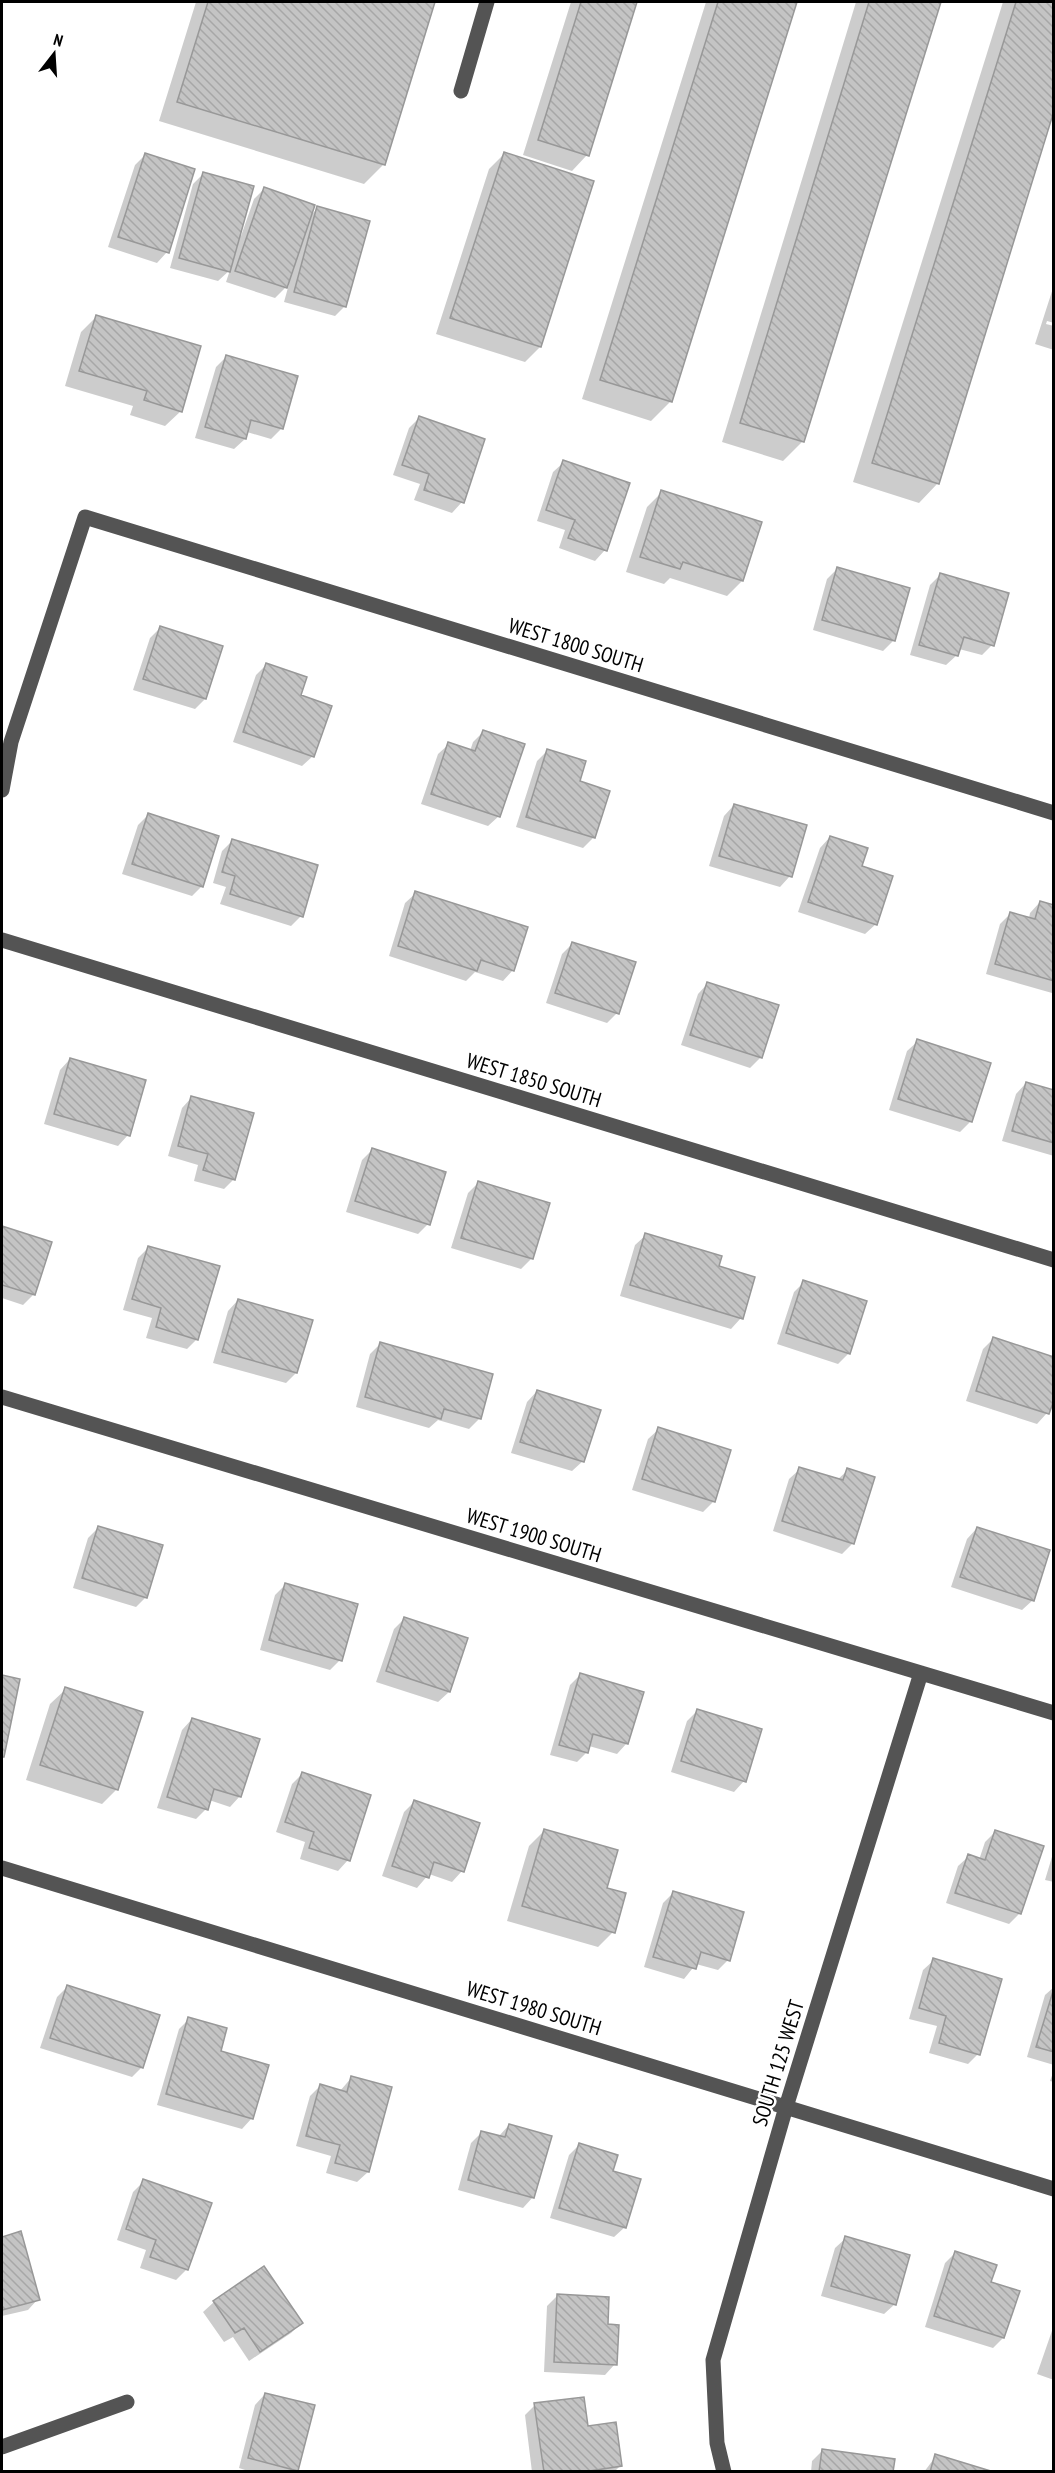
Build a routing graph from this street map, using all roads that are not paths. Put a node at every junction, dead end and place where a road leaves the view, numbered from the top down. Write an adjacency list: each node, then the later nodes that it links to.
1 (487, 2): 2 (street)
2 (460, 91)
3 (2, 790): 4 (street, WEST 1800 SOUTH)
4 (1053, 813)
5 (2, 940): 6 (street, WEST 1850 SOUTH)
6 (1053, 1260)
7 (2, 1397): 8 (street, WEST 1900 SOUTH)
8 (921, 1673): 9 (street, WEST 1900 SOUTH); 11 (street, SOUTH 125 WEST)
9 (1053, 1713)
10 (2, 1868): 11 (street, WEST 1980 SOUTH)
11 (786, 2107): 12 (street, WEST 1980 SOUTH); 15 (street, SOUTH 125 WEST)
12 (1053, 2189)
13 (127, 2402): 14 (street)
14 (2, 2447)
15 (724, 2472)

